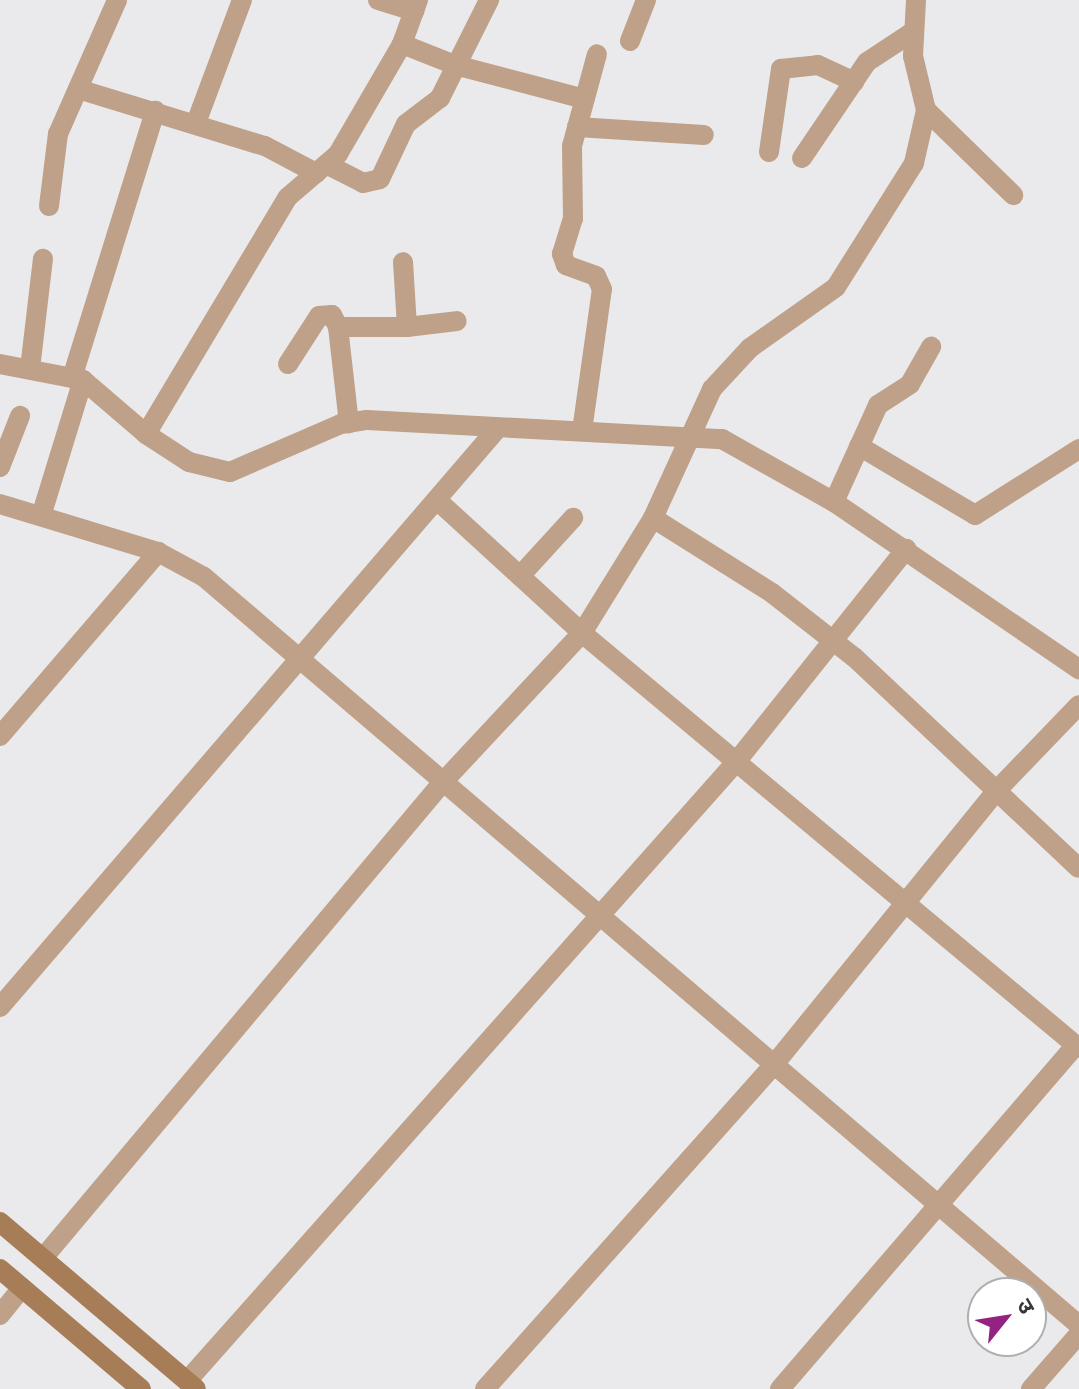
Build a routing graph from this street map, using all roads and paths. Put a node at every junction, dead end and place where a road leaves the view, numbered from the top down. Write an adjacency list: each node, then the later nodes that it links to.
1 (117, 0): 14 (street)
2 (242, 0): 18 (street)
3 (378, 0): 7 (street)
4 (489, 0): 12 (street)
5 (646, 0): 9 (street)
6 (916, 0): 8 (street)
7 (416, 6): 10 (street)
8 (911, 33): 13 (street); 16 (street)
9 (630, 41)
10 (402, 44): 12 (street); 23 (street)
11 (597, 54): 15 (street)
12 (455, 65): 15 (street); 23 (street)
13 (854, 82): 21 (street); 22 (street)
14 (78, 89): 17 (street); 25 (street)
15 (585, 99): 19 (street)
16 (926, 110): 24 (street); 41 (street)
17 (155, 111): 18 (street); 35 (street)
18 (196, 123): 23 (street)
19 (577, 127): 20 (street); 39 (street)
20 (704, 135)
21 (769, 152)
22 (802, 158)
23 (322, 169): 40 (street)
24 (1013, 195)
25 (49, 206)
26 (43, 259): 34 (street)
27 (403, 262): 30 (street)
28 (457, 321): 30 (street)
29 (338, 327): 30 (street); 33 (street); 37 (street)
30 (407, 327)
31 (931, 347): 42 (street)
32 (0, 364): 34 (street)
33 (288, 364)
34 (30, 369): 35 (street)
35 (78, 379): 40 (street); 48 (street)
36 (20, 416): 44 (street)
37 (349, 423): 38 (street); 40 (street)
38 (497, 429): 39 (street); 45 (street)
39 (582, 431): 41 (street)
40 (146, 434)
41 (688, 434): 46 (street); 50 (street)
42 (859, 446): 43 (street); 46 (street)
43 (1079, 449)
44 (0, 467)
45 (437, 500): 53 (street); 56 (street)
46 (834, 502): 51 (street)
47 (0, 504): 48 (street)
48 (42, 513): 52 (street)
49 (573, 518): 53 (street)
50 (653, 518): 54 (street); 55 (street)
51 (906, 549): 55 (street); 57 (street)
52 (158, 552): 56 (street); 59 (street)
53 (520, 576): 54 (street)
54 (582, 633): 60 (street); 61 (street)
55 (834, 642): 60 (street); 62 (street)
56 (300, 662): 61 (street); 66 (street)
57 (1079, 669)
58 (1079, 705): 62 (street)
59 (0, 736)
60 (736, 762): 64 (street); 65 (street)
61 (442, 783): 65 (street); 71 (street)
62 (999, 788): 63 (street); 64 (street)
63 (1079, 868)
64 (905, 903): 67 (street); 68 (street)
65 (598, 916): 68 (street); 77 (street)
66 (0, 1007)
67 (1077, 1046): 69 (street)
68 (772, 1067): 69 (street); 79 (street)
69 (941, 1208): 75 (street); 80 (street)
70 (0, 1222): 71 (main road)
71 (43, 1258): 77 (main road)
72 (0, 1269): 73 (main road)
73 (22, 1288): 74 (street); 78 (main road)
74 (0, 1315)
75 (1079, 1325)
76 (1079, 1334): 81 (street)
77 (192, 1385)
78 (141, 1389)
79 (485, 1389)
80 (780, 1389)
81 (1031, 1389)

